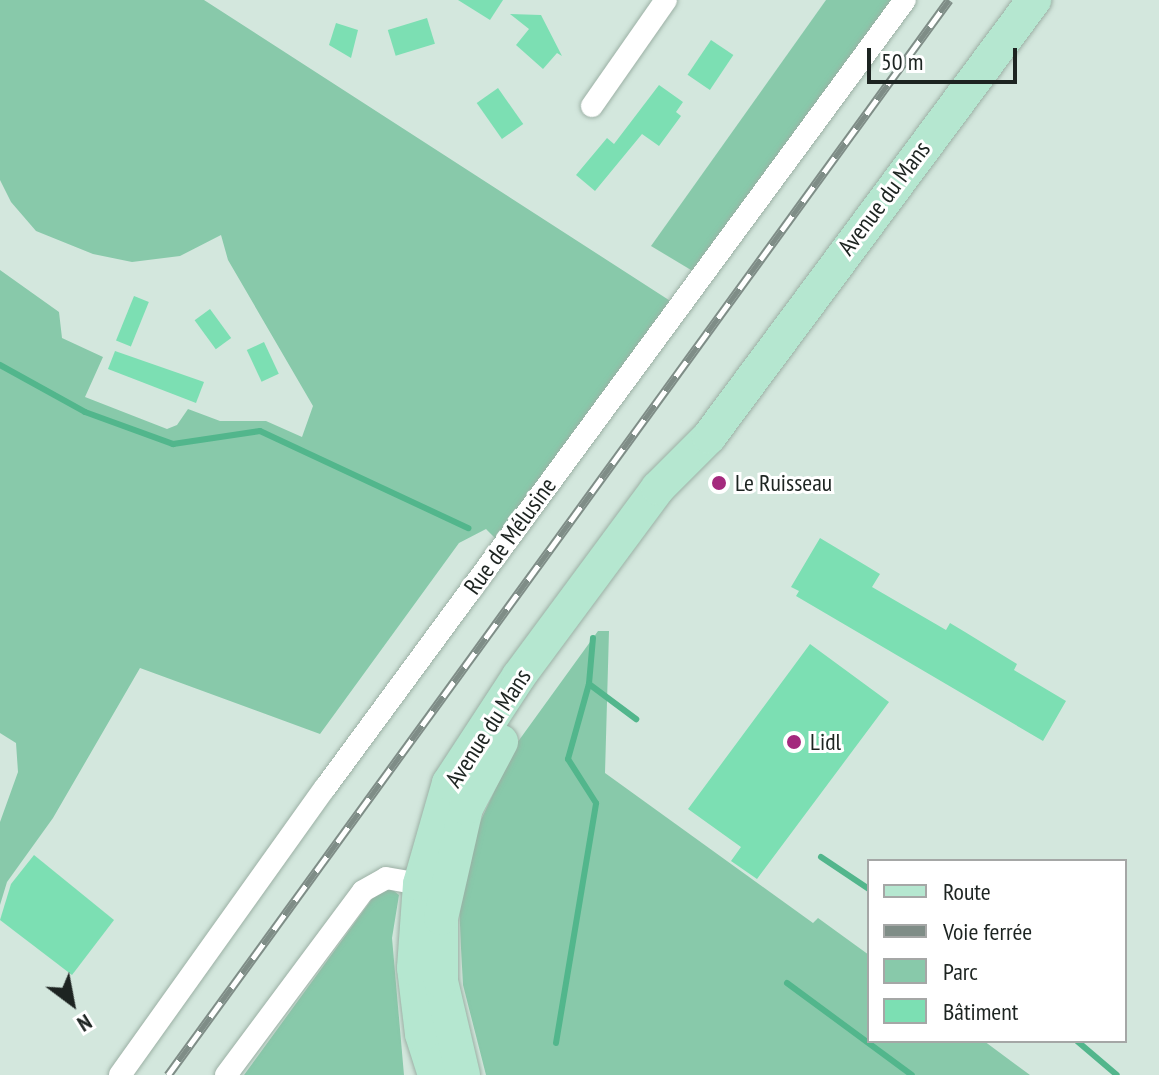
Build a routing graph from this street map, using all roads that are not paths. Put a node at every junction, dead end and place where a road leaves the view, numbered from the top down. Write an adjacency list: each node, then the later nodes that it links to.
1 (666, 0): 4 (street)
2 (905, 0): 8 (street, Rue de Mélusine)
3 (1034, 0): 5 (main road, Avenue du Mans)
4 (592, 106)
5 (709, 437): 6 (main road, Avenue du Mans); 12 (main road, Avenue du Mans)
6 (420, 884): 7 (main road, Avenue du Mans); 9 (street)
7 (422, 1034): 10 (main road); 11 (main road, Avenue du Mans)
8 (120, 1075)
9 (226, 1075)
10 (417, 1075)
11 (435, 1075)
12 (463, 1075)

